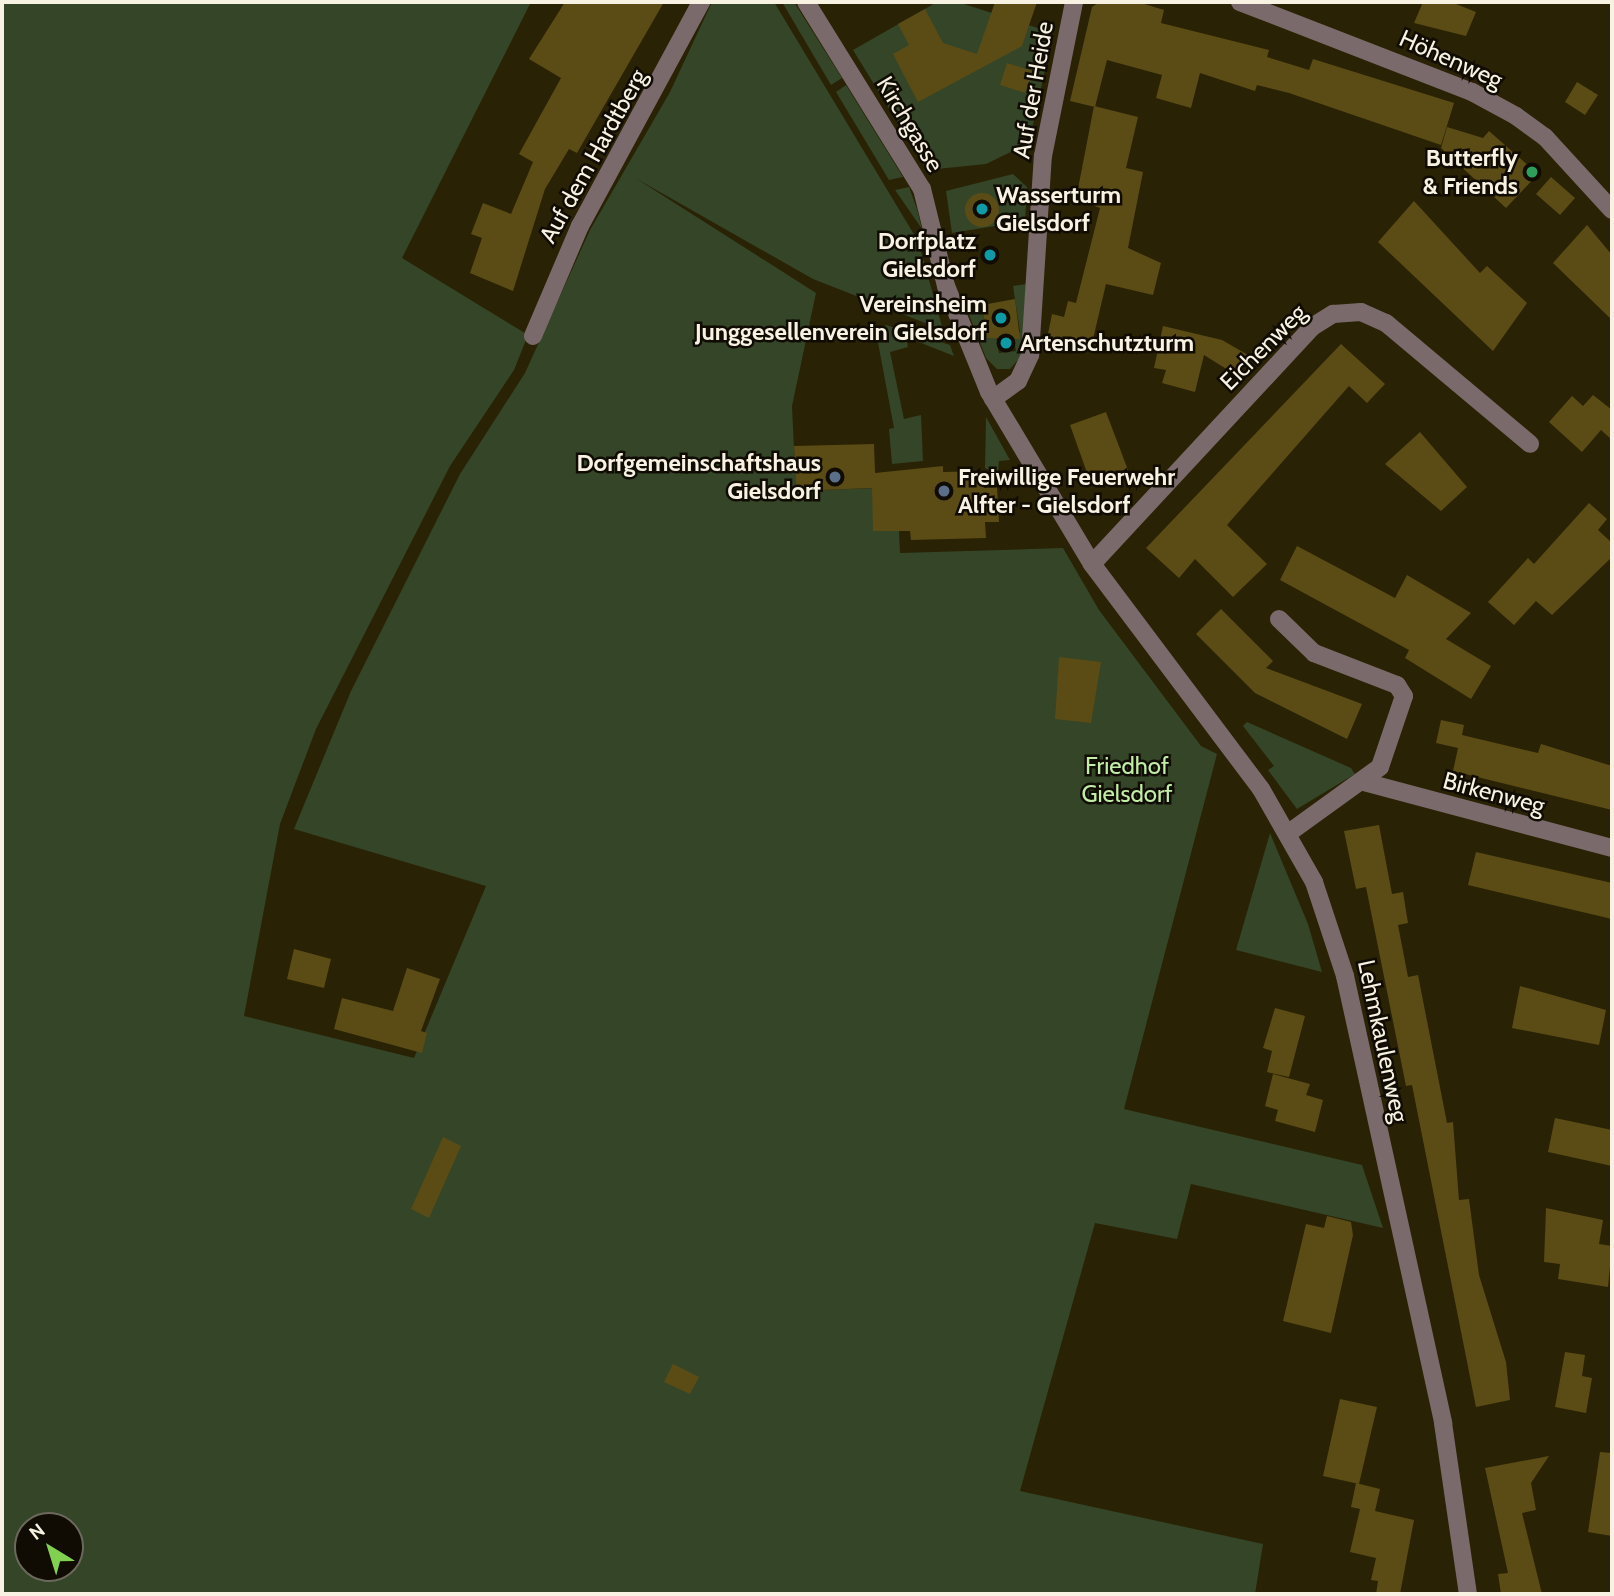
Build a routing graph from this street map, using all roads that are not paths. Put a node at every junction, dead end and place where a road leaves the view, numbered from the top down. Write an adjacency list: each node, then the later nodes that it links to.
1 (701, 2): 6 (street, Auf dem Hardtberg)
2 (806, 2): 7 (street, Kirchgasse)
3 (1074, 2): 7 (street, Auf der Heide)
4 (1240, 2): 5 (street, Höhenweg)
5 (1612, 210)
6 (533, 336)
7 (993, 399): 9 (street)
8 (1530, 444): 9 (street, Eichenweg)
9 (1092, 564): 12 (street, Lehmkaulenweg)
10 (1279, 619): 11 (street)
11 (1364, 782): 12 (street); 13 (street, Birkenweg)
12 (1290, 832): 14 (street, Lehmkaulenweg)
13 (1612, 848)
14 (1468, 1594)

